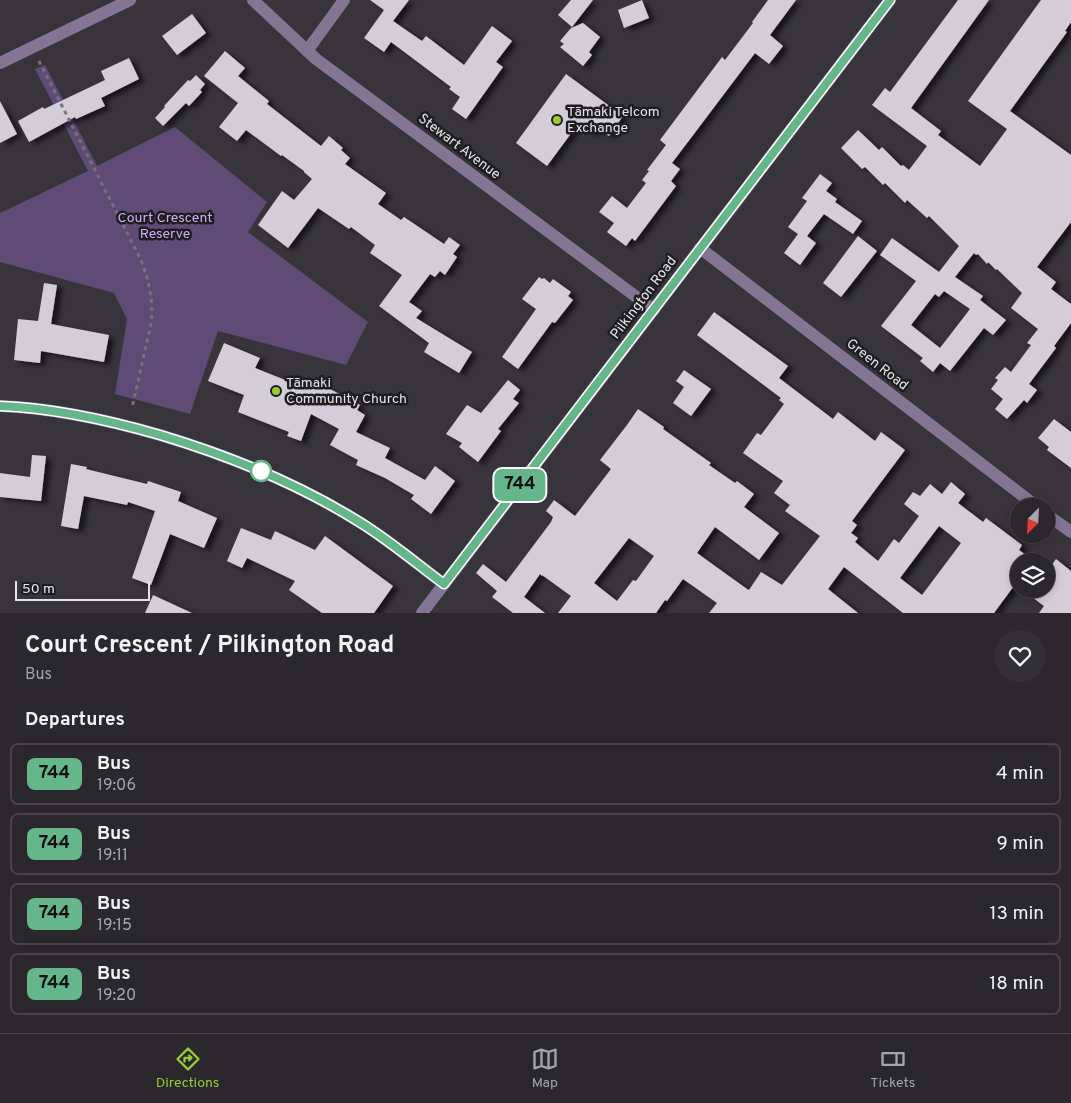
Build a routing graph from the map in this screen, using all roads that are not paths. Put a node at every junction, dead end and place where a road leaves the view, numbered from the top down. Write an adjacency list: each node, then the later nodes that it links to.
1 (130, 0): 6 (street)
2 (253, 0): 5 (street, Stewart Avenue)
3 (344, 0): 5 (street)
4 (890, 0): 7 (street, Pilkington Road)
5 (307, 51): 8 (street, Stewart Avenue)
6 (0, 63)
7 (700, 248): 8 (street, Pilkington Road); 10 (street, Green Road)
8 (654, 310): 13 (street, Pilkington Road)
9 (0, 406): 13 (street)
10 (1026, 498)
11 (1055, 520): 12 (street)
12 (1071, 532)
13 (444, 584): 14 (street, Pilkington Road)
14 (422, 613)

